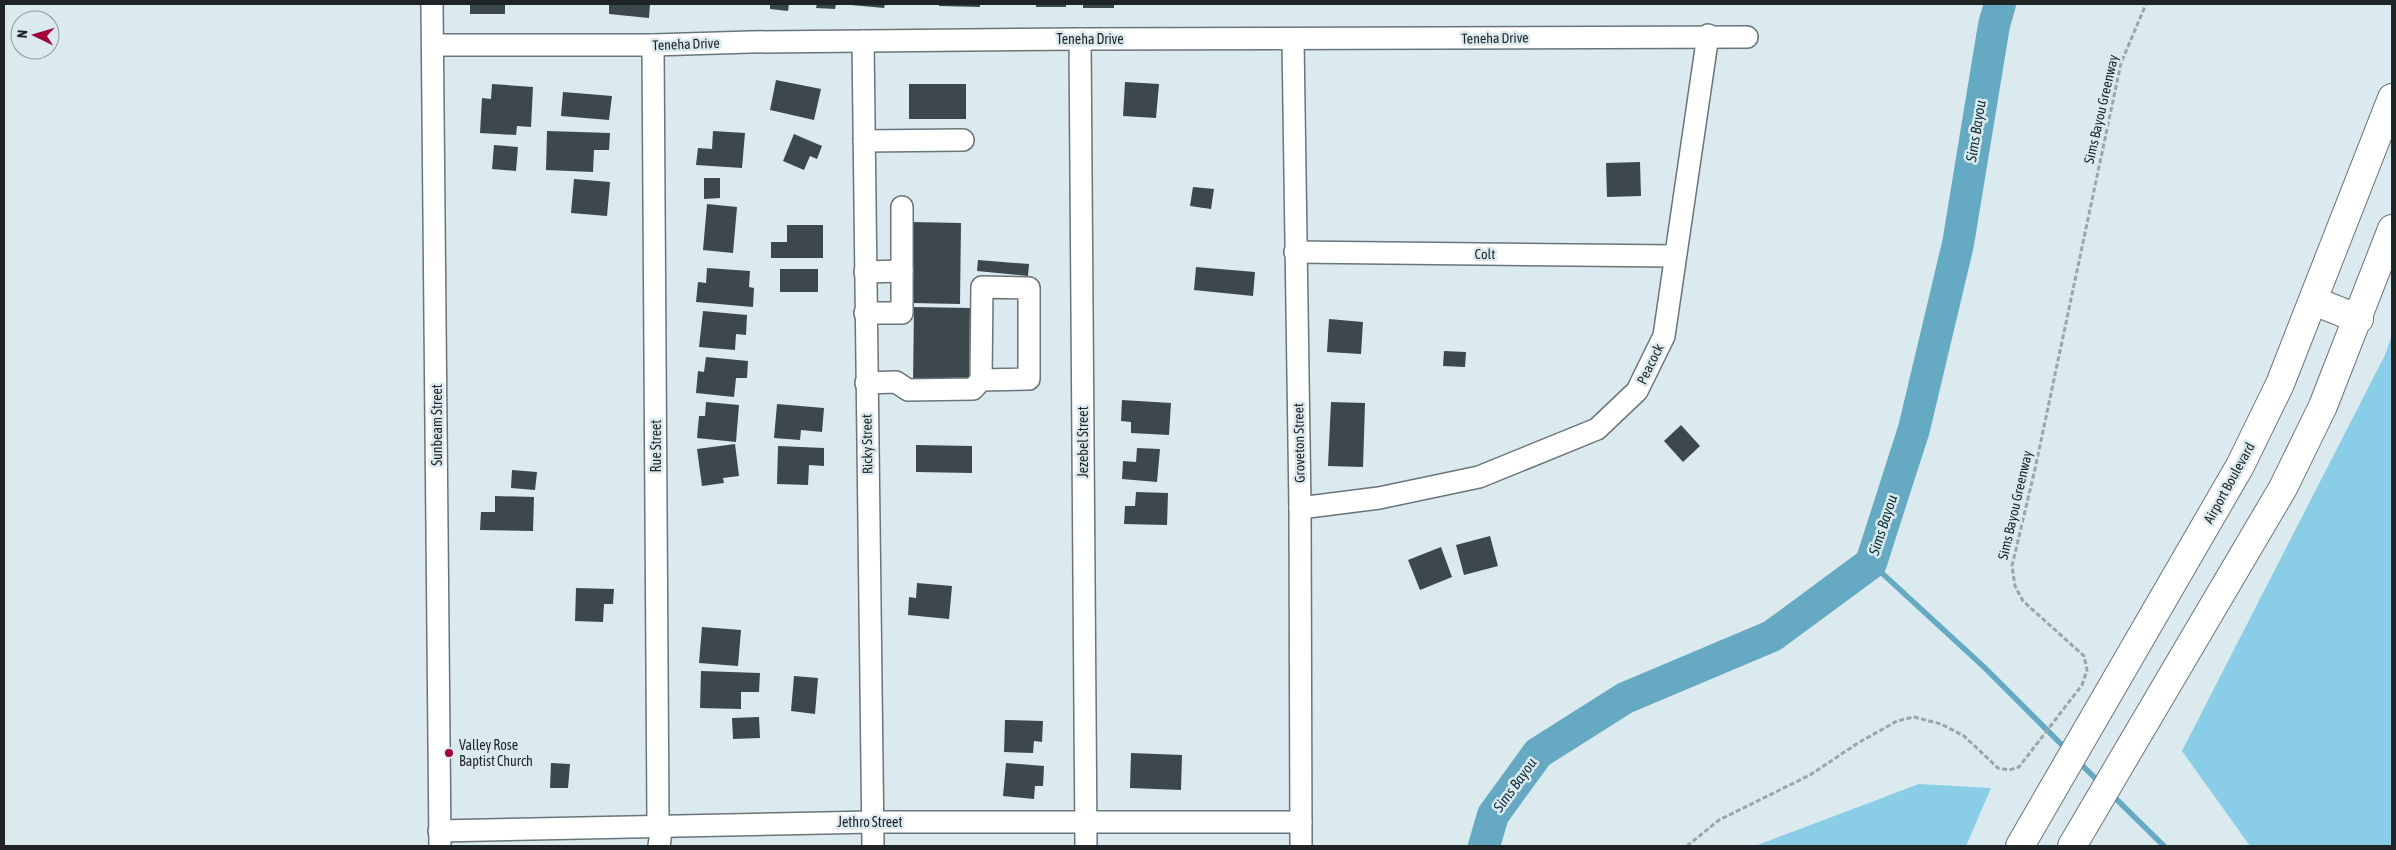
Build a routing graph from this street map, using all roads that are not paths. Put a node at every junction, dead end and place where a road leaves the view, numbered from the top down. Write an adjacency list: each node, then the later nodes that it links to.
1 (432, 4): 7 (street, Sunbeam Street)
2 (1708, 36): 3 (street, Teneha Drive); 5 (street, Teneha Drive); 15 (street, Peacock)
3 (1747, 37)
4 (1080, 39): 5 (street, Teneha Drive); 6 (street, Teneha Drive); 26 (street, Jezebel Street)
5 (1293, 40): 14 (street, Groveton Street)
6 (863, 41): 8 (street, Teneha Drive); 11 (street, Ricky Street)
7 (434, 45): 8 (street, Teneha Drive); 28 (street, Sunbeam Street)
8 (653, 45): 27 (street, Rue Street)
9 (2392, 98): 18 (main road, Airport Boulevard)
10 (963, 140): 11 (street)
11 (864, 141): 17 (street, Ricky Street)
12 (902, 207): 16 (street)
13 (2392, 229): 20 (main road)
14 (1295, 252): 15 (street, Colt); 23 (street, Groveton Street)
15 (1675, 256): 23 (street, Peacock)
16 (902, 271): 17 (street); 19 (street)
17 (865, 272): 19 (street, Ricky Street)
18 (2314, 301): 20 (main road); 34 (main road, Airport Boulevard)
19 (865, 313): 22 (street, Ricky Street)
20 (2359, 319): 29 (main road)
21 (981, 380): 21 (street); 22 (street)
22 (866, 383): 24 (street, Ricky Street)
23 (1300, 508): 25 (street, Groveton Street)
24 (872, 822): 26 (street, Jethro Street); 27 (street, Jethro Street); 31 (street, Ricky Street)
25 (1301, 822): 26 (street, Jethro Street); 33 (street, Groveton Street)
26 (1086, 823): 32 (street, Jezebel Street)
27 (662, 825): 28 (street, Jethro Street); 30 (street, Rue Street)
28 (440, 839)
29 (2077, 839)
30 (659, 846)
31 (873, 846)
32 (1086, 846)
33 (1301, 846)
34 (2020, 846)

